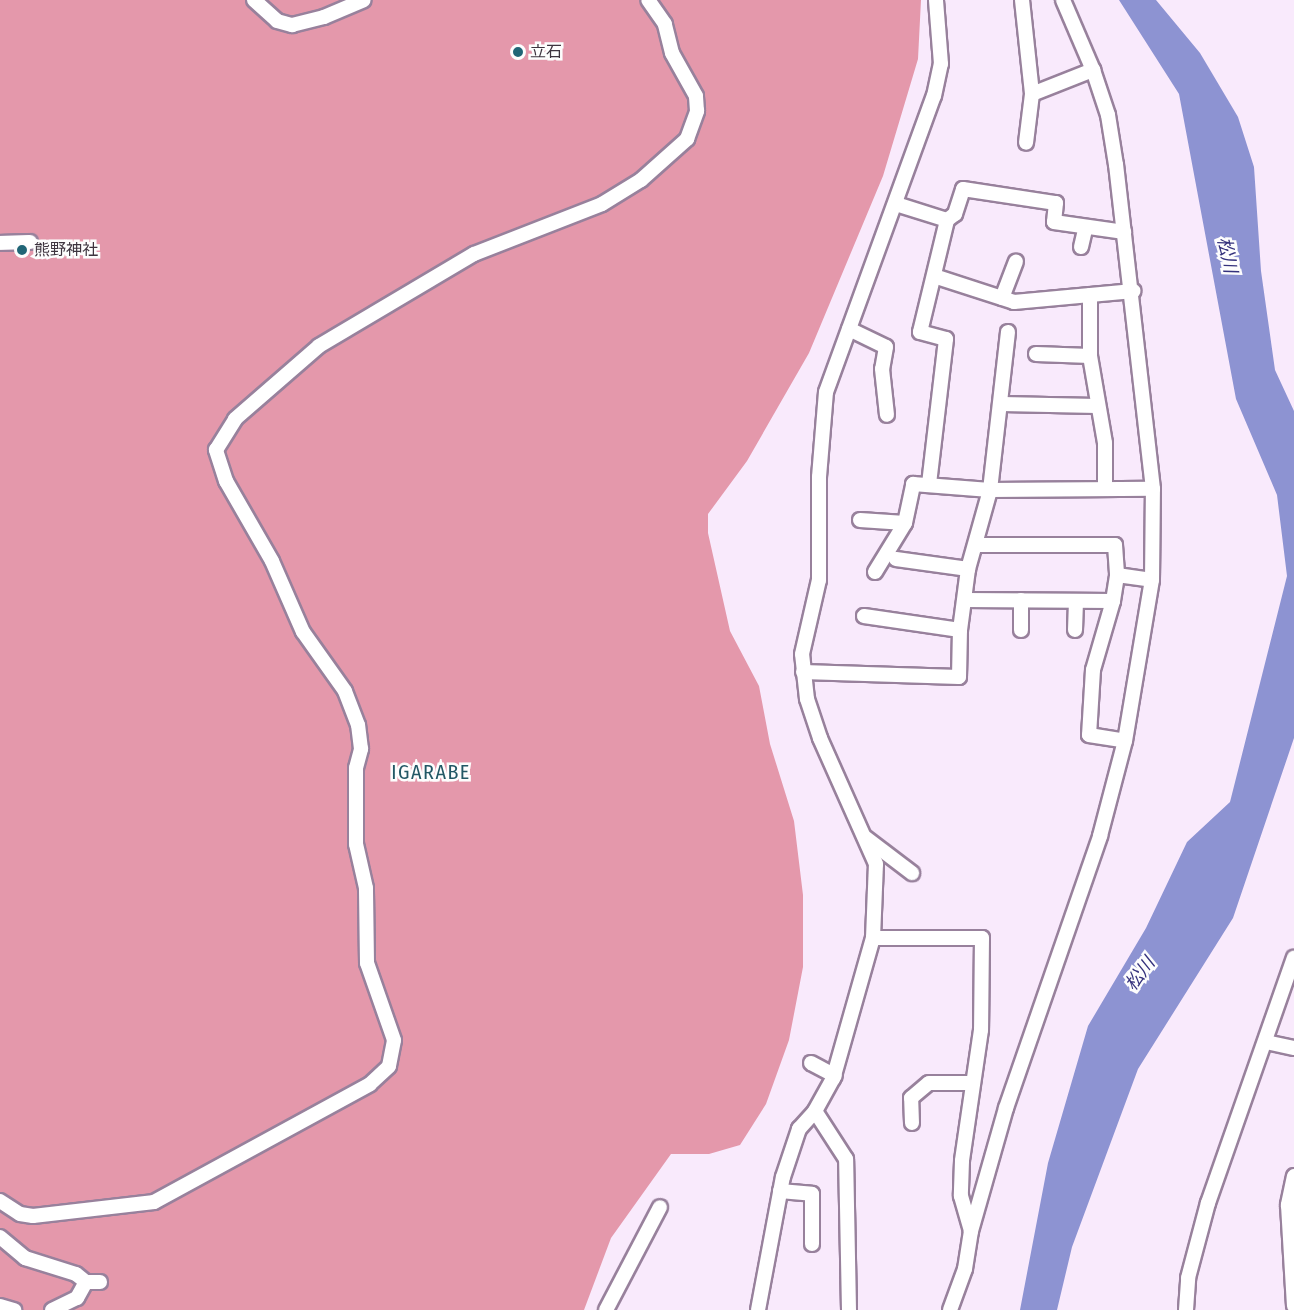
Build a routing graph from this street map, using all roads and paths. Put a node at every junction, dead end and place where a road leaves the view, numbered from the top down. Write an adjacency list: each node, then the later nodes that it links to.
1 (254, 0): 2 (street)
2 (364, 0)
3 (648, 0): 64 (street)
4 (936, 0): 10 (street)
5 (1022, 0): 8 (street)
6 (1063, 0): 7 (street)
7 (1093, 70): 8 (street); 13 (street)
8 (1032, 94): 9 (street)
9 (1026, 143)
10 (896, 204): 11 (street); 22 (street)
11 (947, 220): 12 (street); 18 (street)
12 (1085, 230): 13 (street); 16 (street)
13 (1124, 232): 19 (street)
14 (30, 242): 15 (street)
15 (0, 243)
16 (1081, 247)
17 (1016, 262): 21 (street)
18 (934, 276): 21 (street); 29 (street)
19 (1133, 291): 20 (street); 31 (street)
20 (1090, 295): 21 (street); 25 (street)
21 (1002, 298)
22 (849, 328): 28 (street); 49 (street)
23 (1008, 332): 26 (street)
24 (1036, 354): 25 (street)
25 (1090, 356): 27 (street)
26 (1002, 404): 27 (street); 32 (street)
27 (1097, 406): 30 (street)
28 (887, 415)
29 (929, 484): 32 (street); 34 (street)
30 (1105, 487): 31 (street); 32 (street)
31 (1153, 489): 40 (street)
32 (990, 490): 35 (street)
33 (860, 520): 34 (street)
34 (906, 523): 38 (street)
35 (977, 545): 37 (street); 39 (street)
36 (897, 559): 37 (street)
37 (968, 569): 41 (street)
38 (875, 572)
39 (1117, 576): 40 (street); 44 (street)
40 (1152, 580): 50 (street)
41 (965, 600): 42 (street); 46 (street)
42 (1021, 600): 43 (street); 47 (street)
43 (1076, 601): 44 (street); 48 (street)
44 (1113, 601): 50 (street)
45 (864, 616): 46 (street)
46 (960, 630): 49 (street)
47 (1021, 630)
48 (1075, 630)
49 (803, 672): 51 (street)
50 (1125, 741): 67 (street)
51 (866, 838): 52 (street); 53 (street)
52 (912, 873)
53 (873, 938): 58 (street); 59 (street)
54 (1294, 958): 55 (street)
55 (1266, 1042): 56 (street); 79 (street)
56 (1294, 1048)
57 (810, 1064): 58 (street)
58 (835, 1076): 60 (street)
59 (973, 1083): 61 (street); 67 (street)
60 (815, 1111): 63 (street); 77 (street)
61 (912, 1123)
62 (1294, 1176): 65 (street)
63 (780, 1191): 69 (street); 76 (street)
64 (0, 1201)
65 (1291, 1205): 70 (street)
66 (660, 1208): 75 (street)
67 (971, 1231): 78 (street)
68 (0, 1237): 74 (street)
69 (812, 1244)
70 (1293, 1254): 72 (street)
71 (0, 1306): 73 (street)
72 (1294, 1306)
73 (14, 1310)
74 (52, 1310)
75 (606, 1310)
76 (758, 1310)
77 (849, 1310)
78 (950, 1310)
79 (1186, 1310)

